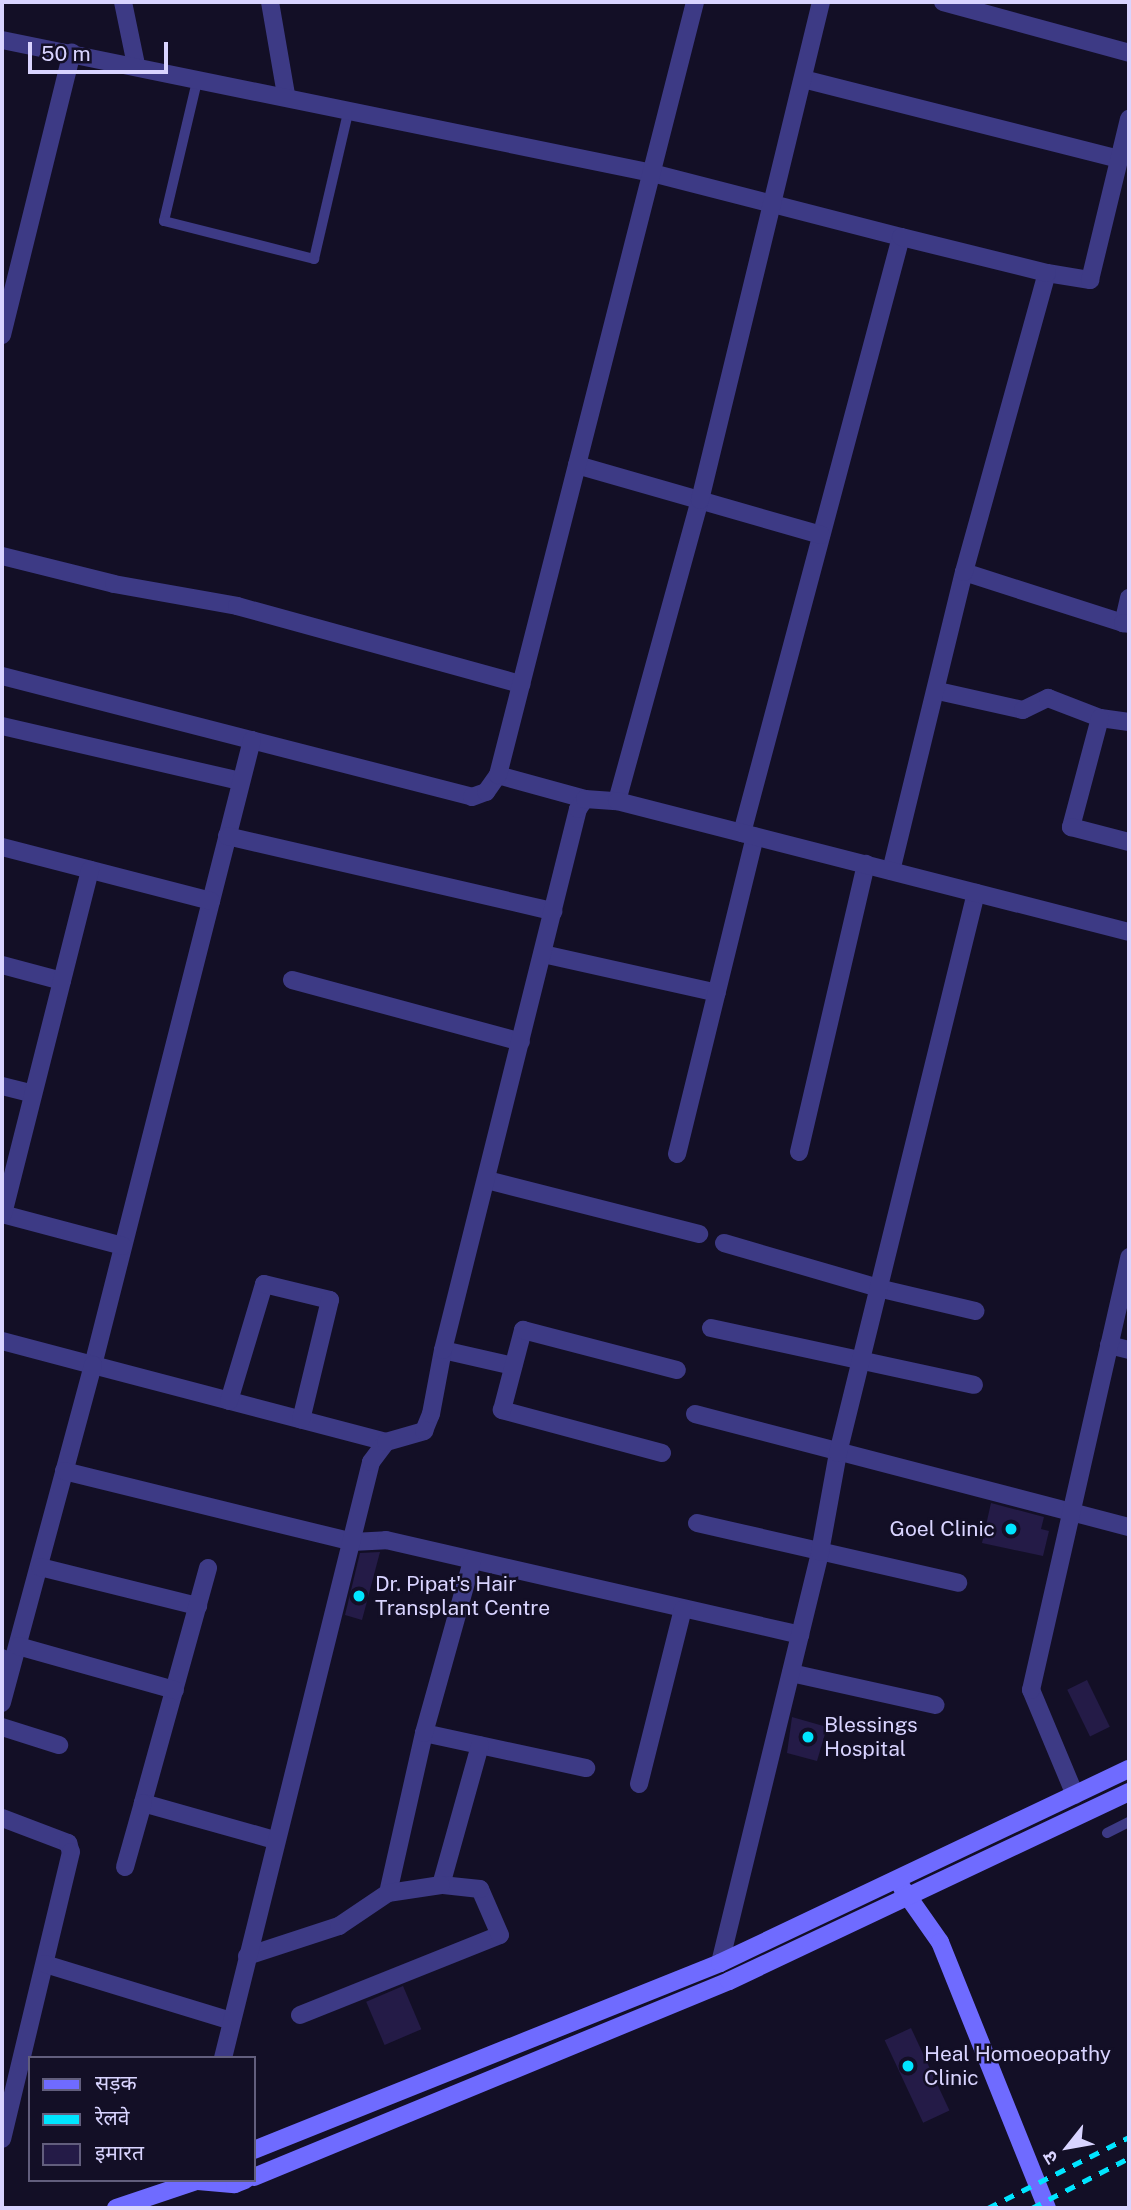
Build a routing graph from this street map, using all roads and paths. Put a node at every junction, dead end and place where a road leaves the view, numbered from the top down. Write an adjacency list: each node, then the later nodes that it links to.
1 (123, 2): 9 (street)
2 (270, 2): 12 (street)
3 (695, 2): 16 (street)
4 (821, 2): 11 (street)
5 (943, 2): 8 (street)
6 (2, 40): 7 (street)
7 (72, 53): 9 (street); 20 (street)
8 (1129, 53)
9 (136, 65): 10 (street)
10 (199, 77): 12 (street); 13 (lane)
11 (803, 79): 15 (street); 17 (street)
12 (286, 95): 13 (street)
13 (350, 108): 16 (street)
14 (1129, 119): 15 (street)
15 (1119, 159): 19 (street)
16 (652, 173): 17 (street); 21 (street)
17 (774, 205): 18 (street); 22 (street)
18 (901, 237): 19 (street); 23 (street)
19 (1047, 273): 25 (street)
20 (2, 335)
21 (578, 465): 22 (street); 29 (street)
22 (700, 500): 23 (street); 38 (street)
23 (821, 535): 39 (street)
24 (2, 556): 29 (street)
25 (964, 572): 27 (street); 30 (street)
26 (1129, 598): 27 (street)
27 (1126, 624)
28 (2, 676): 34 (street)
29 (521, 684): 35 (street)
30 (938, 691): 31 (street); 45 (street)
31 (1100, 718): 32 (street); 41 (street)
32 (1129, 722)
33 (2, 726): 36 (street)
34 (252, 740): 35 (street); 36 (street)
35 (498, 775): 37 (street)
36 (241, 781): 40 (street)
37 (585, 799): 38 (street); 48 (street)
38 (617, 801): 39 (street)
39 (749, 834): 43 (street); 54 (street)
40 (227, 836): 47 (street); 48 (street)
41 (1129, 842)
42 (2, 847): 44 (street)
43 (866, 864): 45 (street); 58 (street)
44 (90, 870): 47 (street); 53 (street)
45 (891, 871): 46 (street)
46 (976, 892): 49 (street); 66 (street)
47 (211, 901): 64 (street)
48 (553, 911): 50 (street)
49 (1129, 932)
50 (543, 954): 54 (street); 55 (street)
51 (2, 965): 53 (street)
52 (292, 980): 55 (street)
53 (62, 981): 57 (street)
54 (717, 993): 59 (street)
55 (521, 1042): 60 (street)
56 (2, 1086): 57 (street)
57 (33, 1094): 61 (street)
58 (799, 1152)
59 (677, 1154)
60 (487, 1180): 62 (street); 71 (street)
61 (2, 1214): 64 (street)
62 (699, 1234)
63 (724, 1242): 66 (street)
64 (123, 1246): 74 (street)
65 (1129, 1257): 70 (street)
66 (882, 1289): 67 (street); 73 (street)
67 (975, 1311)
68 (711, 1328): 73 (street)
69 (2, 1341): 74 (street)
70 (1109, 1345): 72 (street); 85 (street)
71 (443, 1349): 75 (street); 81 (street)
72 (1129, 1350)
73 (862, 1363): 77 (street); 83 (street)
74 (93, 1365): 78 (street); 84 (street)
75 (513, 1366): 76 (street); 82 (street)
76 (677, 1370)
77 (974, 1385)
78 (229, 1401): 80 (street); 80 (street)
79 (695, 1414): 83 (street)
80 (301, 1420): 81 (street)
81 (386, 1442): 88 (street)
82 (662, 1453)
83 (838, 1453): 85 (street); 89 (street)
84 (64, 1471): 88 (street); 91 (street)
85 (1072, 1510): 87 (street); 110 (street)
86 (697, 1523): 89 (street)
87 (1129, 1527)
88 (352, 1542): 90 (street); 115 (street)
89 (820, 1552): 93 (street); 96 (street)
90 (472, 1561): 95 (street); 103 (street)
91 (40, 1567): 94 (street); 97 (street)
92 (208, 1568): 94 (street)
93 (958, 1583)
94 (198, 1606): 99 (street)
95 (683, 1609): 96 (street); 108 (street)
96 (800, 1635): 98 (street)
97 (12, 1653): 99 (street); 100 (street)
98 (791, 1672): 101 (street); 121 (street)
99 (175, 1690): 111 (street)
100 (2, 1703)
101 (935, 1705)
102 (2, 1727): 104 (street)
103 (424, 1733): 105 (street); 119 (street)
104 (59, 1745)
105 (480, 1745): 106 (street); 117 (street)
106 (586, 1768)
107 (1129, 1769): 110 (street)
108 (639, 1784)
109 (1129, 1793): 118 (street)
110 (1075, 1795): 118 (street)
111 (144, 1803): 115 (street); 116 (street)
112 (2, 1818): 122 (street)
113 (1129, 1822): 114 (lane)
114 (1107, 1833)
115 (275, 1840): 120 (street)
116 (125, 1867)
117 (441, 1885): 119 (street); 123 (street)
118 (903, 1889): 121 (street); 129 (street); 134 (street)
119 (388, 1893): 120 (street)
120 (247, 1956): 124 (street)
121 (720, 1963): 128 (street)
122 (45, 1964): 124 (street); 126 (street)
123 (300, 2015)
124 (231, 2021): 125 (street)
125 (223, 2056)
126 (8, 2090): 127 (street)
127 (2, 2138)
128 (256, 2149)
129 (256, 2176)
130 (195, 2182): 133 (street)
131 (210, 2182): 132 (street)
132 (240, 2182)
133 (116, 2208)
134 (1047, 2208)

